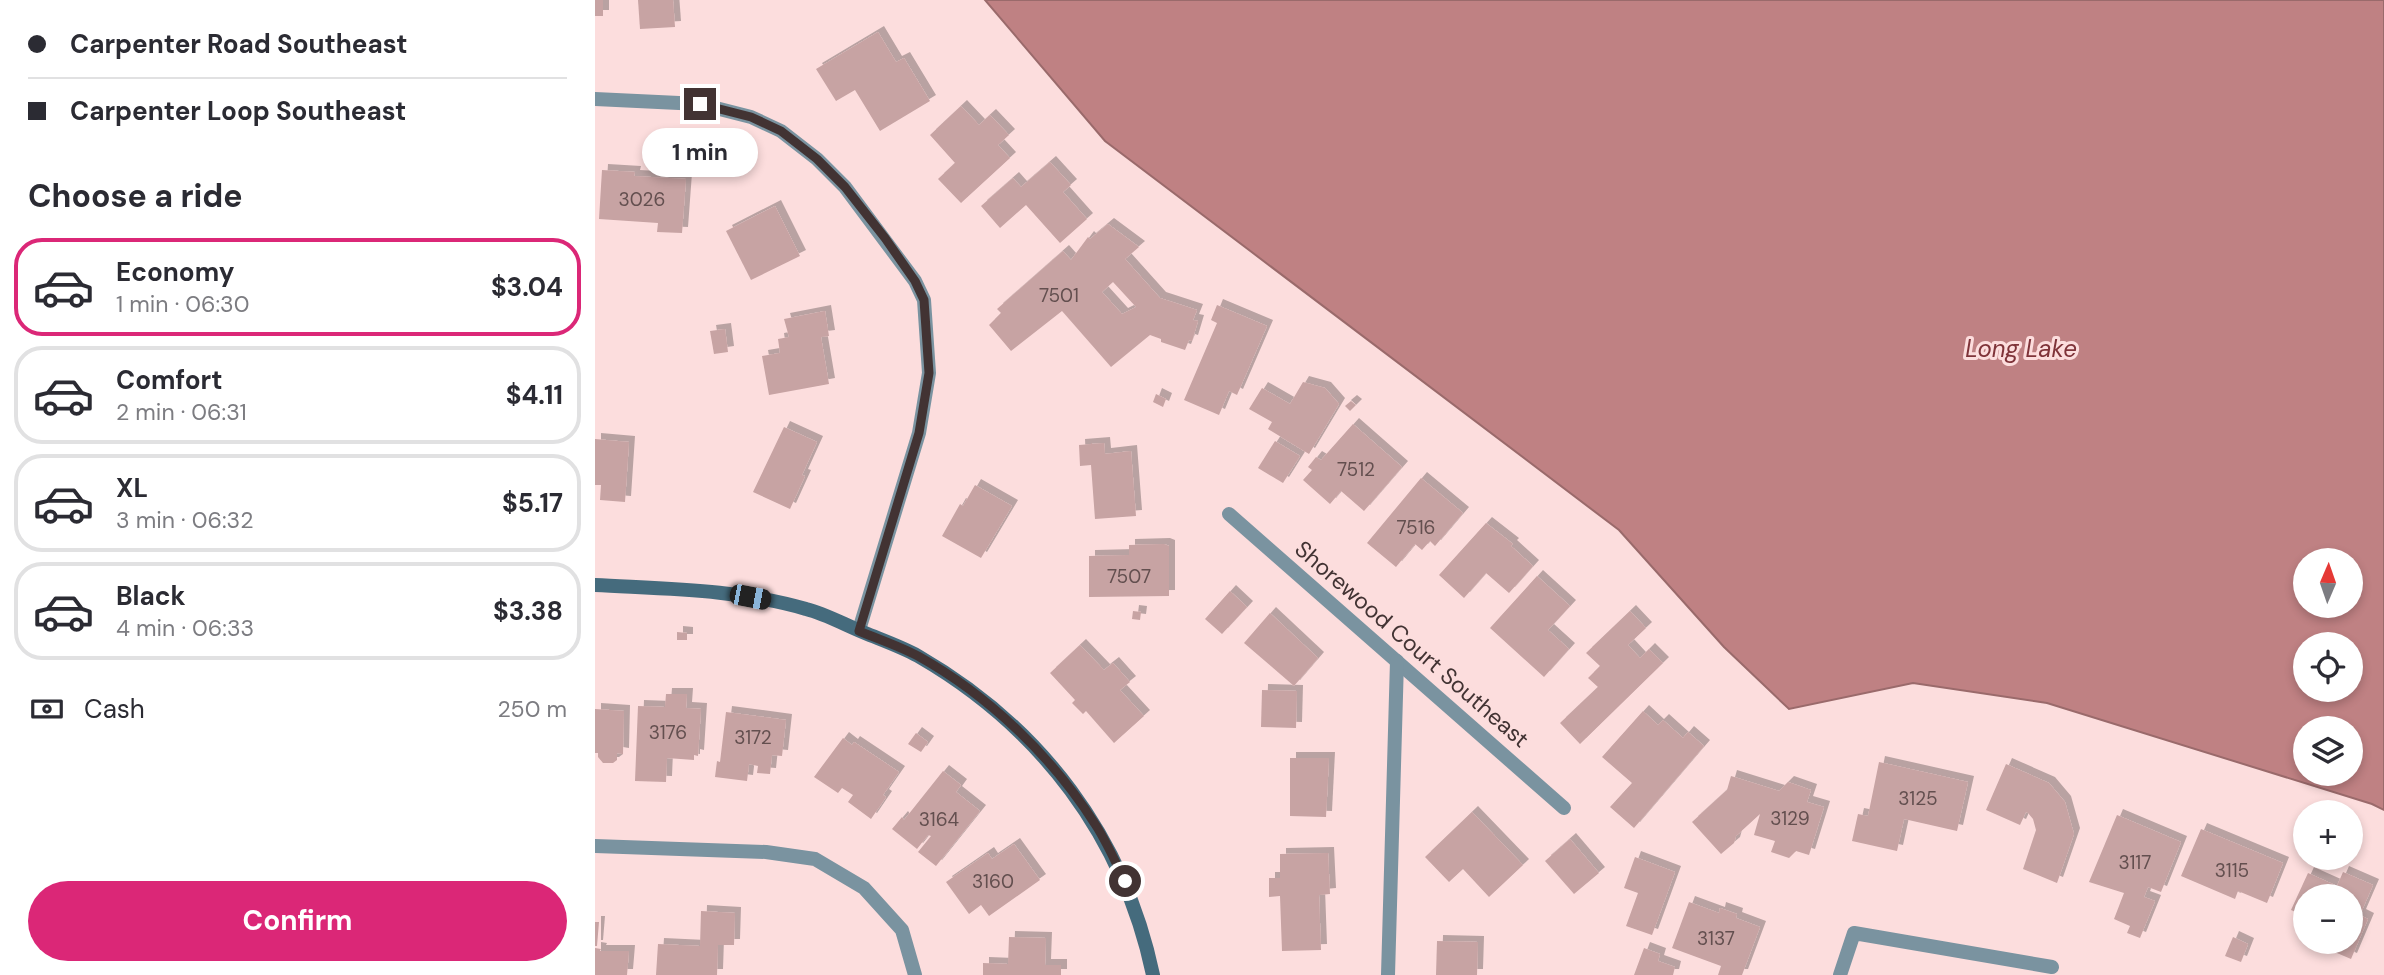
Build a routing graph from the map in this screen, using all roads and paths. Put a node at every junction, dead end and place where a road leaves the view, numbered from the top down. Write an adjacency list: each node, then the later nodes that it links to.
1 (595, 99): 4 (street)
2 (1229, 514): 5 (street, Shorewood Court Southeast)
3 (595, 585): 4 (street)
4 (859, 631): 10 (street)
5 (1397, 661): 6 (street, Shorewood Court Southeast); 11 (street)
6 (1564, 808)
7 (595, 846): 9 (street)
8 (2052, 967): 12 (street)
9 (915, 975)
10 (1153, 975)
11 (1388, 975)
12 (1840, 975)

